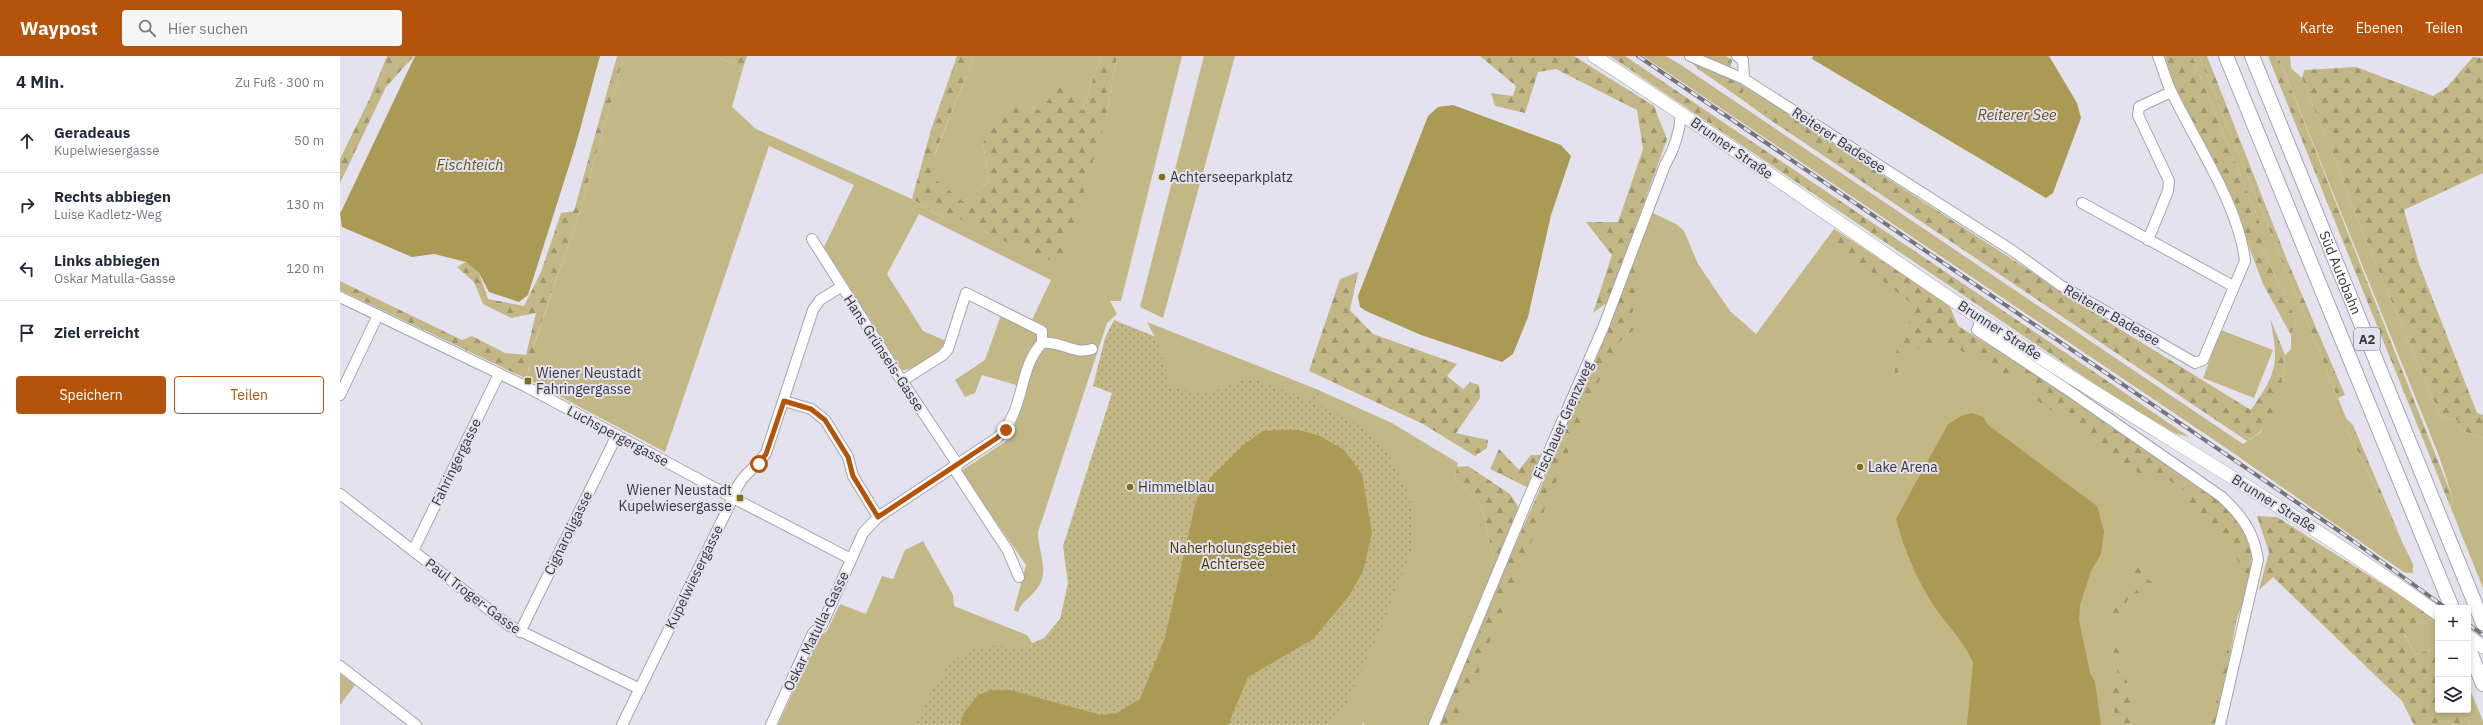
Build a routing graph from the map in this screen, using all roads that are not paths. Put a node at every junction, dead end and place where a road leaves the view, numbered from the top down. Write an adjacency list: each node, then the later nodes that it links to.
1 (1594, 56): 9 (main road, Brunner Straße)
2 (1690, 56): 7 (street, Reiterer Badesee)
3 (1737, 56): 7 (street)
4 (2158, 56): 8 (street, Reiterer Badesee)
5 (2226, 56): 32 (highway, Süd Autobahn / A2)
6 (2252, 56): 34 (highway, Süd Autobahn / A2)
7 (1744, 79): 13 (street, Reiterer Badesee)
8 (2171, 92): 12 (street); 13 (street, Reiterer Badesee)
9 (1681, 112): 17 (main road, Brunner Straße); 45 (street, Fischauer Grenzweg)
10 (2082, 203): 12 (street)
11 (812, 239): 14 (street, Hans Grünseis-Gasse)
12 (2148, 240): 13 (street)
13 (2233, 286)
14 (841, 287): 21 (street, Hans Grünseis-Gasse); 23 (street, Kupelwiesergasse)
15 (340, 297): 16 (street, Luchspergergasse)
16 (378, 315): 20 (street, Luchspergergasse); 22 (street)
17 (1982, 320): 33 (main road, Brunner Straße); 46 (street)
18 (1042, 343): 19 (street); 21 (street); 25 (street, Oskar Matulla-Gasse)
19 (1092, 349)
20 (500, 374): 24 (street, Luchspergergasse); 29 (street, Fahringergasse)
21 (902, 381): 25 (street, Hans Grünseis-Gasse)
22 (340, 395)
23 (784, 401): 27 (street, Kupelwiesergasse); 28 (street)
24 (617, 435): 27 (street, Luchspergergasse); 35 (street, Cignaroligasse)
25 (956, 466): 28 (street, Oskar Matulla-Gasse); 31 (street, Hans Grünseis-Gasse)
26 (340, 494): 29 (street, Paul Troger-Gasse)
27 (733, 498): 30 (street, Luchspergergasse); 41 (street, Kupelwiesergasse)
28 (878, 517): 30 (street, Oskar Matulla-Gasse)
29 (413, 551): 35 (street, Paul Troger-Gasse)
30 (851, 559): 44 (street, Oskar Matulla-Gasse)
31 (1019, 577)
32 (2451, 605)
33 (2435, 612)
34 (2483, 622)
35 (520, 632): 41 (street, Paul Troger-Gasse)
36 (2471, 638): 37 (main road)
37 (2483, 647)
38 (2471, 655): 40 (highway)
39 (340, 666): 42 (street)
40 (2483, 684)
41 (640, 689): 43 (street, Kupelwiesergasse)
42 (416, 725)
43 (622, 725)
44 (771, 725)
45 (1434, 725)
46 (2220, 725)

